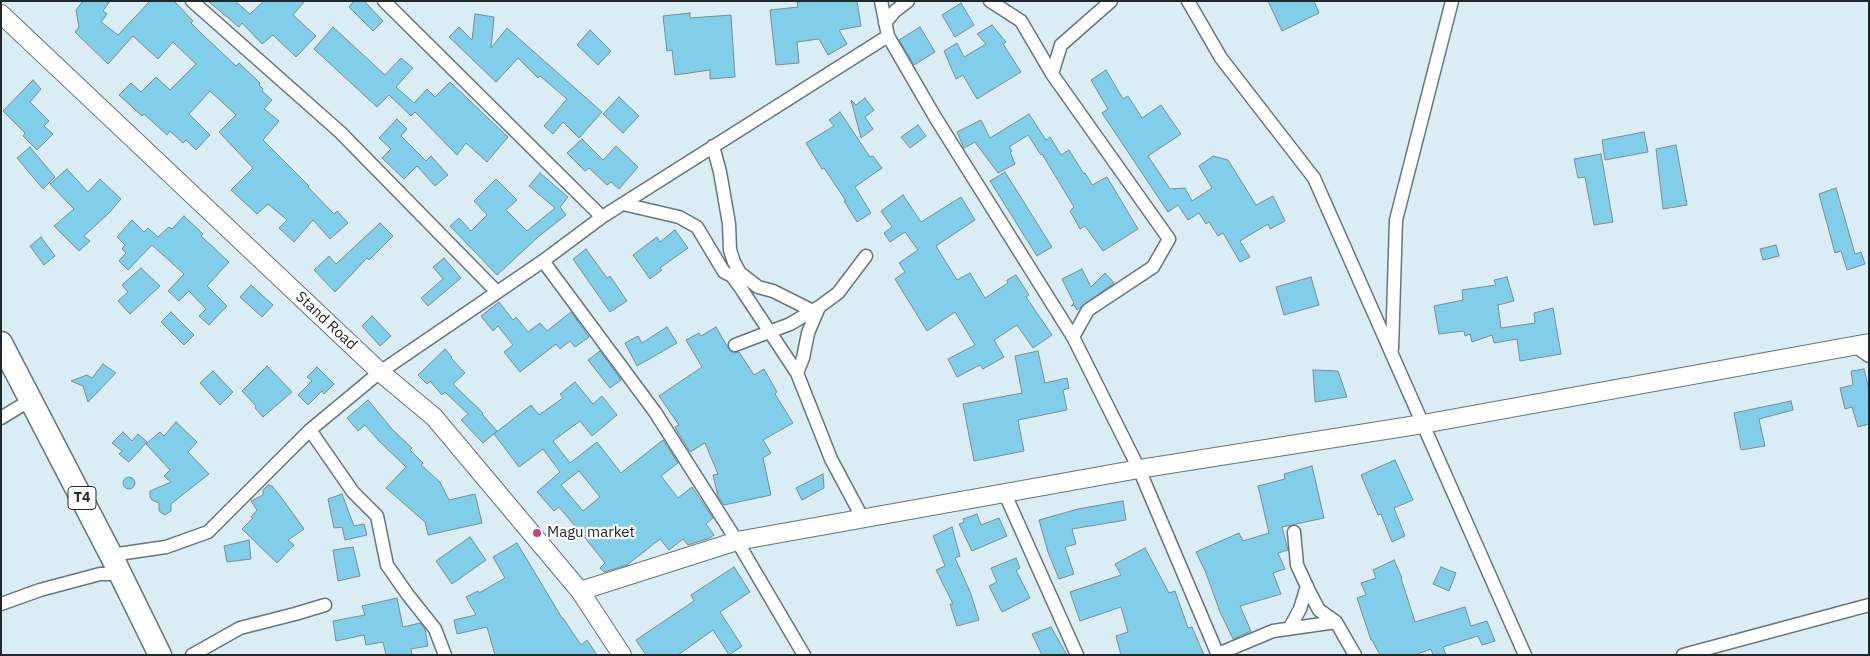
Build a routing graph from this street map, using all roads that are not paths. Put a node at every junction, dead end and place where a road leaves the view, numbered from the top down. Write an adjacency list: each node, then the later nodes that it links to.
1 (192, 1): 18 (street)
2 (384, 1): 15 (street)
3 (881, 1): 10 (street)
4 (908, 1): 10 (street)
5 (990, 1): 12 (street)
6 (1111, 1): 12 (street)
7 (1188, 1): 25 (street)
8 (1452, 1): 25 (street)
9 (1, 14): 26 (street, Stand Road)
10 (885, 23): 11 (street)
11 (888, 36): 13 (street); 21 (street)
12 (1052, 74): 21 (street)
13 (713, 146): 14 (street); 19 (street)
14 (623, 204): 15 (street); 20 (street)
15 (602, 217): 17 (street)
16 (866, 256): 19 (street)
17 (542, 261): 18 (street); 36 (street)
18 (497, 292): 26 (street)
19 (816, 309): 20 (street); 27 (street)
20 (771, 332): 23 (street); 27 (street)
21 (1073, 337): 32 (street)
22 (1, 342): 28 (highway, T4)
23 (735, 345)
24 (1864, 348): 30 (street)
25 (1392, 354): 30 (street)
26 (380, 372): 31 (street); 39 (street, Stand Road)
27 (797, 373): 34 (street)
28 (32, 399): 29 (street); 37 (highway, T4)
29 (1, 418)
30 (1423, 424): 32 (street); 54 (street)
31 (310, 430): 37 (street); 49 (street)
32 (1139, 469): 33 (street); 46 (street)
33 (1006, 494): 34 (street); 52 (street)
34 (863, 519): 36 (street)
35 (1294, 532): 38 (street)
36 (737, 541): 39 (street); 51 (street)
37 (116, 565): 40 (street); 47 (highway, T4)
38 (1307, 586): 43 (street); 44 (street)
39 (580, 591): 50 (street, Stand Road)
40 (1, 604)
41 (1869, 604): 45 (street)
42 (325, 605): 48 (street)
43 (1336, 622): 44 (street); 53 (street)
44 (1289, 629): 46 (street)
45 (1702, 652): 55 (street)
46 (1218, 654)
47 (160, 655)
48 (192, 655)
49 (445, 655)
50 (622, 655)
51 (804, 655)
52 (1077, 655)
53 (1355, 655)
54 (1524, 655)
55 (1683, 655)

